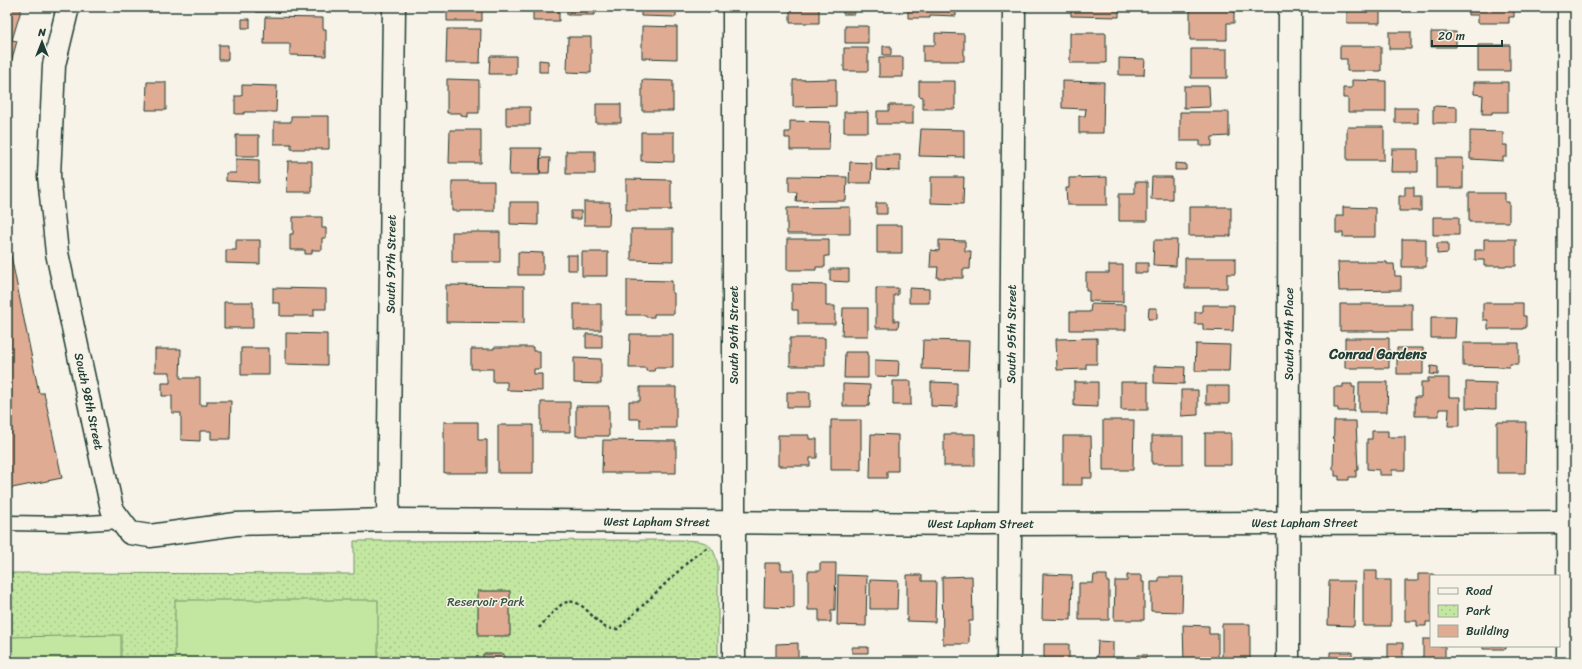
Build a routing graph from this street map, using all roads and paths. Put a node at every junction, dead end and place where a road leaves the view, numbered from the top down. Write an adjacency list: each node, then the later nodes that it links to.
1 (68, 7): 8 (street, South 98th Street)
2 (394, 7): 7 (street, South 97th Street)
3 (734, 7): 11 (street, South 96th Street)
4 (1014, 7): 13 (street, South 95th Street)
5 (1290, 7): 12 (street, South 94th Place)
6 (1569, 7): 9 (street)
7 (388, 520): 8 (street, South 98th Street); 11 (street, West Lapham Street)
8 (121, 521): 10 (lane)
9 (1572, 522): 12 (street, West Lapham Street); 19 (street)
10 (7, 523)
11 (734, 523): 13 (street, West Lapham Street); 16 (street, South 96th Street)
12 (1288, 523): 13 (street, West Lapham Street); 18 (street, South 94th Place)
13 (1011, 524): 17 (street, South 95th Street)
14 (708, 548): 15 (path)
15 (539, 628)
16 (734, 662)
17 (1009, 662)
18 (1288, 662)
19 (1568, 662)

